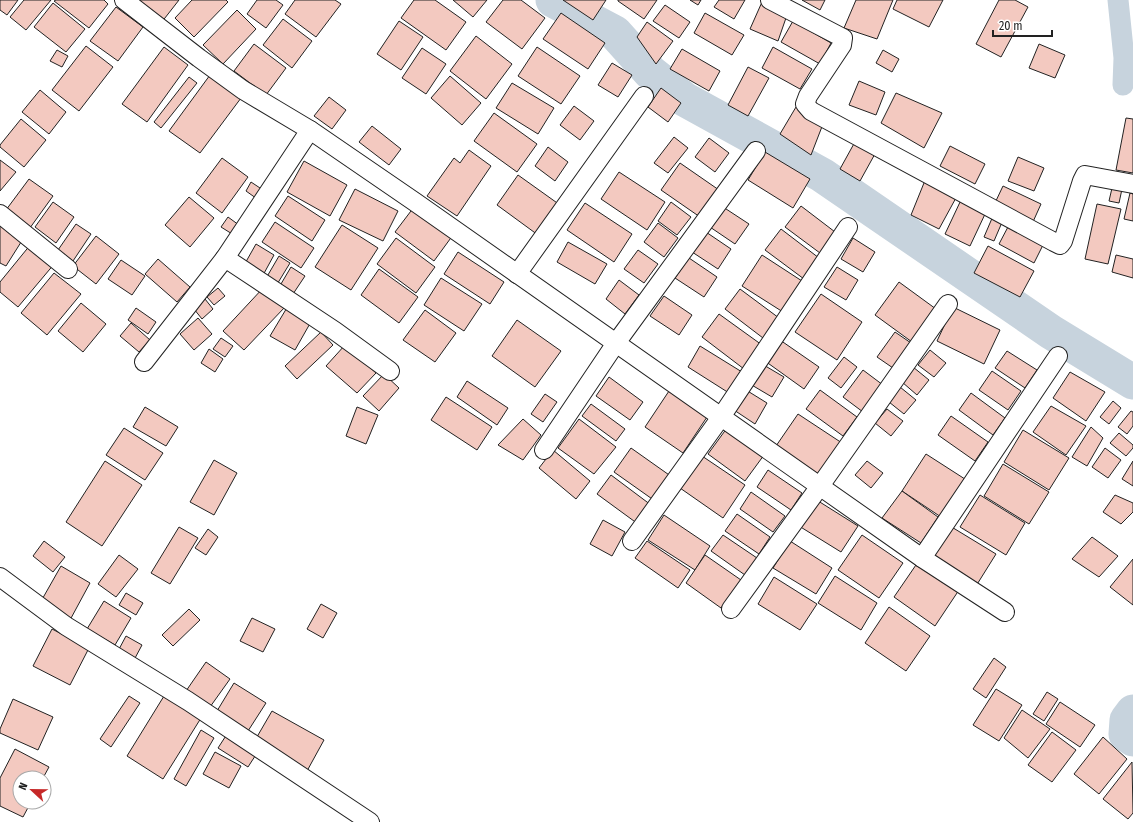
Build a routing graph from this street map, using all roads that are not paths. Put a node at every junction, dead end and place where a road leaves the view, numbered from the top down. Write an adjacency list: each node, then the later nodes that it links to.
1 (124, 0): 4 (street)
2 (770, 0): 6 (street)
3 (644, 96): 11 (street)
4 (310, 130): 9 (street); 11 (street)
5 (756, 151): 13 (street)
6 (1133, 184)
7 (0, 214): 10 (street)
8 (848, 227): 17 (street)
9 (226, 258): 15 (street); 16 (street)
10 (68, 269)
11 (517, 274): 13 (street)
12 (948, 304): 19 (street)
13 (616, 343): 17 (street); 18 (street)
14 (1058, 356): 21 (street)
15 (144, 362)
16 (390, 371)
17 (721, 417): 19 (street); 20 (street)
18 (544, 450)
19 (820, 486): 21 (street); 23 (street)
20 (632, 541)
21 (922, 558): 24 (street)
22 (0, 577): 25 (street)
23 (731, 610)
24 (1005, 612)
25 (370, 822)

